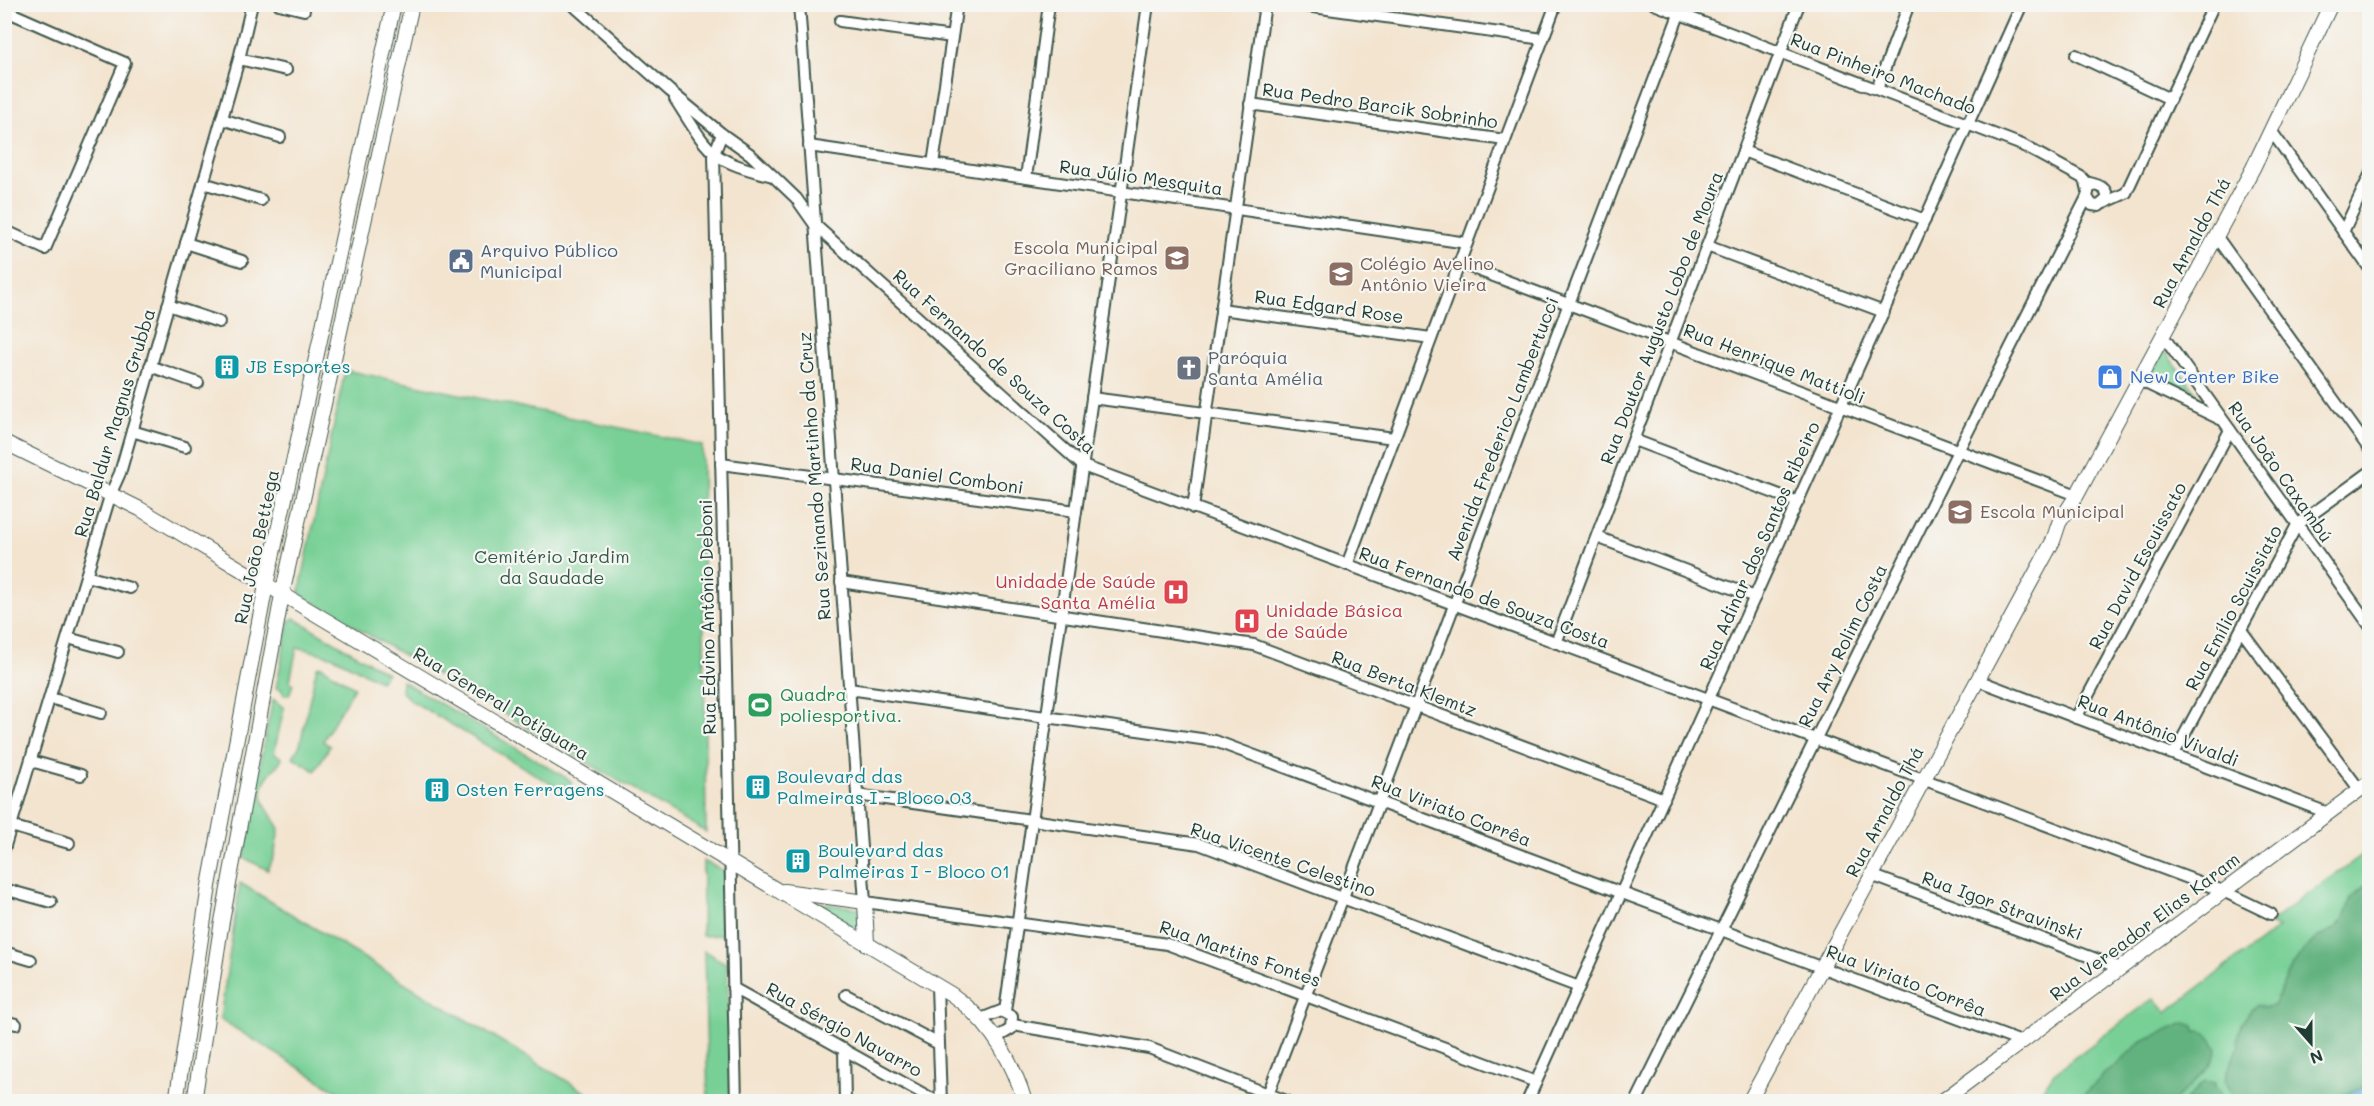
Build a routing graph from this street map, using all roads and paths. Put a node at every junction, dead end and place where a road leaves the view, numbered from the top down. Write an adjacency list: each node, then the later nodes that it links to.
1 (252, 4): 27 (street, Rua Baldur Magnus Grubba)
2 (279, 4): 21 (street)
3 (394, 4): 56 (main road, Rua João Bettega)
4 (412, 4): 57 (main road, Rua João Bettega)
5 (572, 4): 30 (street, Rua Fernando de Souza Costa)
6 (799, 4): 39 (street, Rua Sezinando Martinho da Cruz)
7 (957, 4): 23 (street)
8 (1049, 4): 45 (street)
9 (1148, 4): 47 (street)
10 (1265, 4): 32 (street)
11 (1292, 4): 24 (street)
12 (1556, 4): 24 (street)
13 (1654, 4): 19 (street, Rua Pinheiro Machado)
14 (1799, 4): 25 (street, Rua Doutor Augusto Lobo de Moura)
15 (1909, 4): 29 (street)
16 (2022, 4): 34 (street, Rua Adinar dos Santos Ribeiro)
17 (2331, 4): 35 (main road, Rua Arnaldo Thá)
18 (2210, 6): 31 (street)
19 (1681, 9): 25 (street, Rua Pinheiro Machado); 67 (street, Avenida Frederico Lambertucci)
20 (4, 10): 54 (street)
21 (304, 10)
22 (840, 21): 23 (street)
23 (952, 37): 42 (street)
24 (1543, 39): 38 (street)
25 (1780, 53): 29 (street, Rua Pinheiro Machado); 40 (street, Rua Doutor Augusto Lobo de Moura)
26 (2076, 55): 31 (street)
27 (239, 59): 28 (street); 33 (street, Rua Baldur Magnus Grubba)
28 (286, 70)
29 (1876, 89): 34 (street, Rua Pinheiro Machado)
30 (670, 90): 36 (street, Rua Fernando de Souza Costa); 41 (street, Rua Fernando de Souza Costa)
31 (2170, 99): 49 (street)
32 (1250, 104): 38 (street, Rua Pedro Barcik Sobrinho); 51 (street)
33 (222, 119): 37 (street); 46 (street, Rua Baldur Magnus Grubba)
34 (1968, 124): 48 (street, Rua Pinheiro Machado); 52 (street, Rua Adinar dos Santos Ribeiro)
35 (2272, 132): 55 (street); 58 (main road, Rua Arnaldo Thá)
36 (722, 134): 41 (street, Rua Edvino Antônio Deboni); 44 (street, Rua Fernando de Souza Costa)
37 (280, 137)
38 (1505, 140): 60 (street)
39 (809, 146): 42 (street, Rua Júlio Mesquita); 53 (street, Rua Sezinando Martinho da Cruz)
40 (1743, 151): 52 (street); 61 (street, Rua Doutor Augusto Lobo de Moura)
41 (714, 154): 44 (street, Rua Fernando de Souza Costa); 89 (street, Rua Edvino Antônio Deboni)
42 (933, 164): 45 (street, Rua Júlio Mesquita)
43 (2370, 174): 55 (street)
44 (774, 176): 53 (street, Rua Fernando de Souza Costa)
45 (1026, 178): 47 (street, Rua Júlio Mesquita)
46 (204, 183): 50 (street); 59 (street, Rua Baldur Magnus Grubba)
47 (1122, 192): 51 (street, Rua Júlio Mesquita); 78 (street)
48 (2090, 196): 49 (street); 49 (street, Rua Ary Rolim Costa); 88 (street, Rua Ary Rolim Costa)
49 (2123, 196)
50 (261, 200)
51 (1236, 209): 60 (street, Rua Júlio Mesquita); 69 (street)
52 (1925, 220): 70 (street, Rua Adinar dos Santos Ribeiro)
53 (815, 225): 90 (street, Rua Fernando de Souza Costa); 92 (street, Rua Sezinando Martinho da Cruz)
54 (4, 230)
55 (2343, 232): 66 (street)
56 (344, 233): 57 (main road); 62 (main road, Rua João Bettega)
57 (361, 236): 63 (main road, Rua João Bettega)
58 (2217, 237): 72 (main road, Rua Arnaldo Thá); 87 (street)
59 (186, 243): 64 (street); 68 (street, Rua Baldur Magnus Grubba)
60 (1467, 243): 65 (street)
61 (1707, 246): 70 (street); 74 (street, Rua Doutor Augusto Lobo de Moura)
62 (340, 253): 63 (main road); 103 (main road, Rua João Bettega)
63 (357, 256): 105 (main road, Rua João Bettega)
64 (242, 261)
65 (1459, 263): 67 (street, Rua Henrique Mattioli); 73 (street)
66 (2370, 269)
67 (1569, 304): 74 (street, Rua Henrique Mattioli); 107 (street, Avenida Frederico Lambertucci)
68 (168, 305): 71 (street); 75 (street, Rua Baldur Magnus Grubba)
69 (1221, 309): 73 (street, Rua Edgard Rose); 80 (street)
70 (1884, 312): 79 (street, Rua Adinar dos Santos Ribeiro)
71 (219, 322)
72 (2163, 336): 76 (main road, Rua Arnaldo Thá); 81 (street, Rua João Caxambú)
73 (1431, 338): 83 (street)
74 (1671, 342): 79 (street, Rua Henrique Mattioli); 84 (street, Rua Doutor Augusto Lobo de Moura)
75 (150, 366): 77 (street); 82 (street, Rua Baldur Magnus Grubba)
76 (2139, 380): 81 (street); 94 (main road, Rua Arnaldo Thá)
77 (198, 383)
78 (1092, 398): 80 (street); 90 (street)
79 (1841, 407): 88 (street, Rua Henrique Mattioli); 95 (street, Rua Adinar dos Santos Ribeiro)
80 (1207, 413): 83 (street); 96 (street)
81 (2226, 425): 98 (street, Rua João Caxambú); 121 (street, Rua David Escuissato)
82 (132, 431): 86 (street); 93 (street, Rua Baldur Magnus Grubba)
83 (1394, 438): 100 (street)
84 (1634, 440): 95 (street); 99 (street, Rua Doutor Augusto Lobo de Moura)
85 (4, 442): 93 (main road, Rua General Potiguara)
86 (185, 447)
87 (2370, 450)
88 (1958, 451): 94 (street, Rua Henrique Mattioli); 122 (street, Rua Ary Rolim Costa)
89 (721, 464): 92 (street, Rua Daniel Comboni); 136 (street, Rua Edvino Antônio Deboni)
90 (1083, 466): 96 (street, Rua Fernando de Souza Costa); 97 (street)
91 (2370, 472): 98 (street, Rua Emílio Scuissiato)
92 (834, 479): 97 (street, Rua Daniel Comboni); 102 (street, Rua Sezinando Martinho da Cruz)
93 (111, 493): 101 (street, Rua Baldur Magnus Grubba); 103 (main road, Rua General Potiguara)
94 (2077, 495): 114 (main road, Rua Arnaldo Thá)
95 (1798, 502): 106 (street, Rua Adinar dos Santos Ribeiro)
96 (1193, 508): 100 (street, Rua Fernando de Souza Costa)
97 (1076, 511): 108 (street)
98 (2297, 525): 109 (street, Rua João Caxambú); 110 (street, Rua Emílio Scuissiato)
99 (1597, 537): 106 (street); 112 (street, Rua Doutor Augusto Lobo de Moura)
100 (1347, 565): 107 (street, Rua Fernando de Souza Costa)
101 (86, 576): 104 (street); 111 (street, Rua Baldur Magnus Grubba)
102 (841, 582): 108 (street, Rua Berta Klemtz); 115 (street, Rua Sezinando Martinho da Cruz)
103 (266, 585): 105 (main road, Rua General Potiguara); 145 (main road, Rua João Bettega)
104 (130, 588)
105 (282, 595): 136 (main road, Rua General Potiguara); 146 (main road, Rua João Bettega)
106 (1755, 597): 117 (street, Rua Adinar dos Santos Ribeiro)
107 (1454, 605): 112 (street, Rua Fernando de Souza Costa); 118 (street, Avenida Frederico Lambertucci)
108 (1062, 616): 118 (street, Rua Berta Klemtz); 120 (street)
109 (2370, 627)
110 (2241, 630): 123 (street, Rua Emílio Scuissiato); 127 (street)
111 (68, 638): 113 (street); 116 (street, Rua Baldur Magnus Grubba)
112 (1556, 643): 117 (street, Rua Fernando de Souza Costa)
113 (118, 652)
114 (1977, 680): 121 (street, Rua Antônio Vivaldi); 126 (main road, Rua Arnaldo Thá)
115 (849, 689): 120 (street, Rua Viriato Corrêa); 128 (street, Rua Sezinando Martinho da Cruz)
116 (50, 698): 119 (street); 124 (street, Rua Baldur Magnus Grubba)
117 (1708, 700): 122 (street, Rua Fernando de Souza Costa); 129 (street, Rua Adinar dos Santos Ribeiro)
118 (1416, 706): 129 (street, Rua Berta Klemtz); 130 (street, Avenida Frederico Lambertucci)
119 (101, 713)
120 (1047, 717): 130 (street, Rua Viriato Corrêa); 132 (street)
121 (2076, 718): 123 (street, Rua Antônio Vivaldi)
122 (1815, 739): 126 (street, Rua Fernando de Souza Costa); 151 (street, Rua Ary Rolim Costa)
123 (2174, 754): 131 (street, Rua Antônio Vivaldi)
124 (31, 761): 125 (street); 133 (street, Rua Baldur Magnus Grubba)
125 (81, 775)
126 (1923, 780): 137 (main road, Rua Arnaldo Thá); 140 (street, Rua Fernando de Souza Costa)
127 (2364, 786): 131 (main road, Rua Vereador Elias Karam)
128 (857, 795): 132 (street, Rua Vicente Celestino); 144 (street, Rua Sezinando Martinho da Cruz)
129 (1664, 799): 141 (street, Rua Adinar dos Santos Ribeiro)
130 (1379, 802): 141 (street, Rua Viriato Corrêa); 142 (street, Avenida Frederico Lambertucci)
131 (2328, 813): 140 (main road, Rua Vereador Elias Karam)
132 (1032, 820): 142 (street, Rua Vicente Celestino); 148 (street)
133 (12, 826): 134 (street); 135 (street, Rua Baldur Magnus Grubba)
134 (69, 843)
135 (4, 849)
136 (730, 862): 139 (main road, Rua General Potiguara); 159 (street, Rua Edvino Antônio Deboni)
137 (1871, 875): 155 (main road, Rua Arnaldo Thá); 156 (street, Rua Igor Stravinski)
138 (4, 889): 143 (street)
139 (778, 891): 144 (main road, Rua Martins Fontes); 152 (main road, Rua General Potiguara)
140 (2223, 891): 147 (street, Rua Fernando de Souza Costa); 156 (main road, Rua Vereador Elias Karam)
141 (1621, 893): 151 (street, Rua Viriato Corrêa); 158 (street, Rua Adinar dos Santos Ribeiro)
142 (1342, 898): 158 (street, Rua Vicente Celestino); 161 (street, Avenida Frederico Lambertucci)
143 (51, 902)
144 (865, 902): 148 (street, Rua Martins Fontes); 152 (main road, Rua Sezinando Martinho da Cruz)
145 (207, 903): 146 (main road); 149 (main road, Rua João Bettega)
146 (224, 906): 150 (main road, Rua João Bettega)
147 (2271, 914)
148 (1018, 922): 161 (street, Rua Martins Fontes); 162 (street)
149 (203, 925): 150 (main road); 173 (main road, Rua João Bettega)
150 (220, 927): 174 (main road, Rua João Bettega)
151 (1720, 930): 155 (street, Rua Viriato Corrêa); 181 (street, Rua Ary Rolim Costa)
152 (867, 944): 157 (main road, Rua General Potiguara)
153 (4, 952): 154 (street)
154 (31, 960)
155 (1821, 967): 168 (street, Rua Viriato Corrêa); 182 (main road, Rua Arnaldo Thá)
156 (2121, 968): 168 (main road, Rua Vereador Elias Karam)
157 (937, 986): 163 (main road, Rua General Potiguara); 169 (street)
158 (1579, 987): 171 (street, Rua Adinar dos Santos Ribeiro)
159 (733, 988): 170 (street, Rua Sérgio Navarro); 175 (street, Rua Edvino Antônio Deboni)
160 (846, 995): 169 (street)
161 (1305, 996): 171 (street, Rua Martins Fontes); 172 (street, Avenida Frederico Lambertucci)
162 (1005, 1011): 163 (street); 166 (street)
163 (981, 1019): 167 (main road, Rua General Potiguara)
164 (4, 1021): 165 (street)
165 (16, 1024)
166 (1013, 1025): 167 (street); 172 (street)
167 (996, 1038): 178 (main road, Rua General Potiguara)
168 (2021, 1042): 183 (main road, Rua Vereador Elias Karam)
169 (939, 1044): 177 (street)
170 (844, 1049): 176 (street); 177 (street, Rua Sérgio Navarro)
171 (1536, 1082): 180 (street, Rua Adinar dos Santos Ribeiro)
172 (1266, 1097): 179 (street)
173 (176, 1101)
174 (194, 1101)
175 (736, 1101)
176 (845, 1101)
177 (939, 1101)
178 (1025, 1101)
179 (1290, 1101)
180 (1527, 1101)
181 (1635, 1101)
182 (1749, 1101)
183 (1941, 1101)

